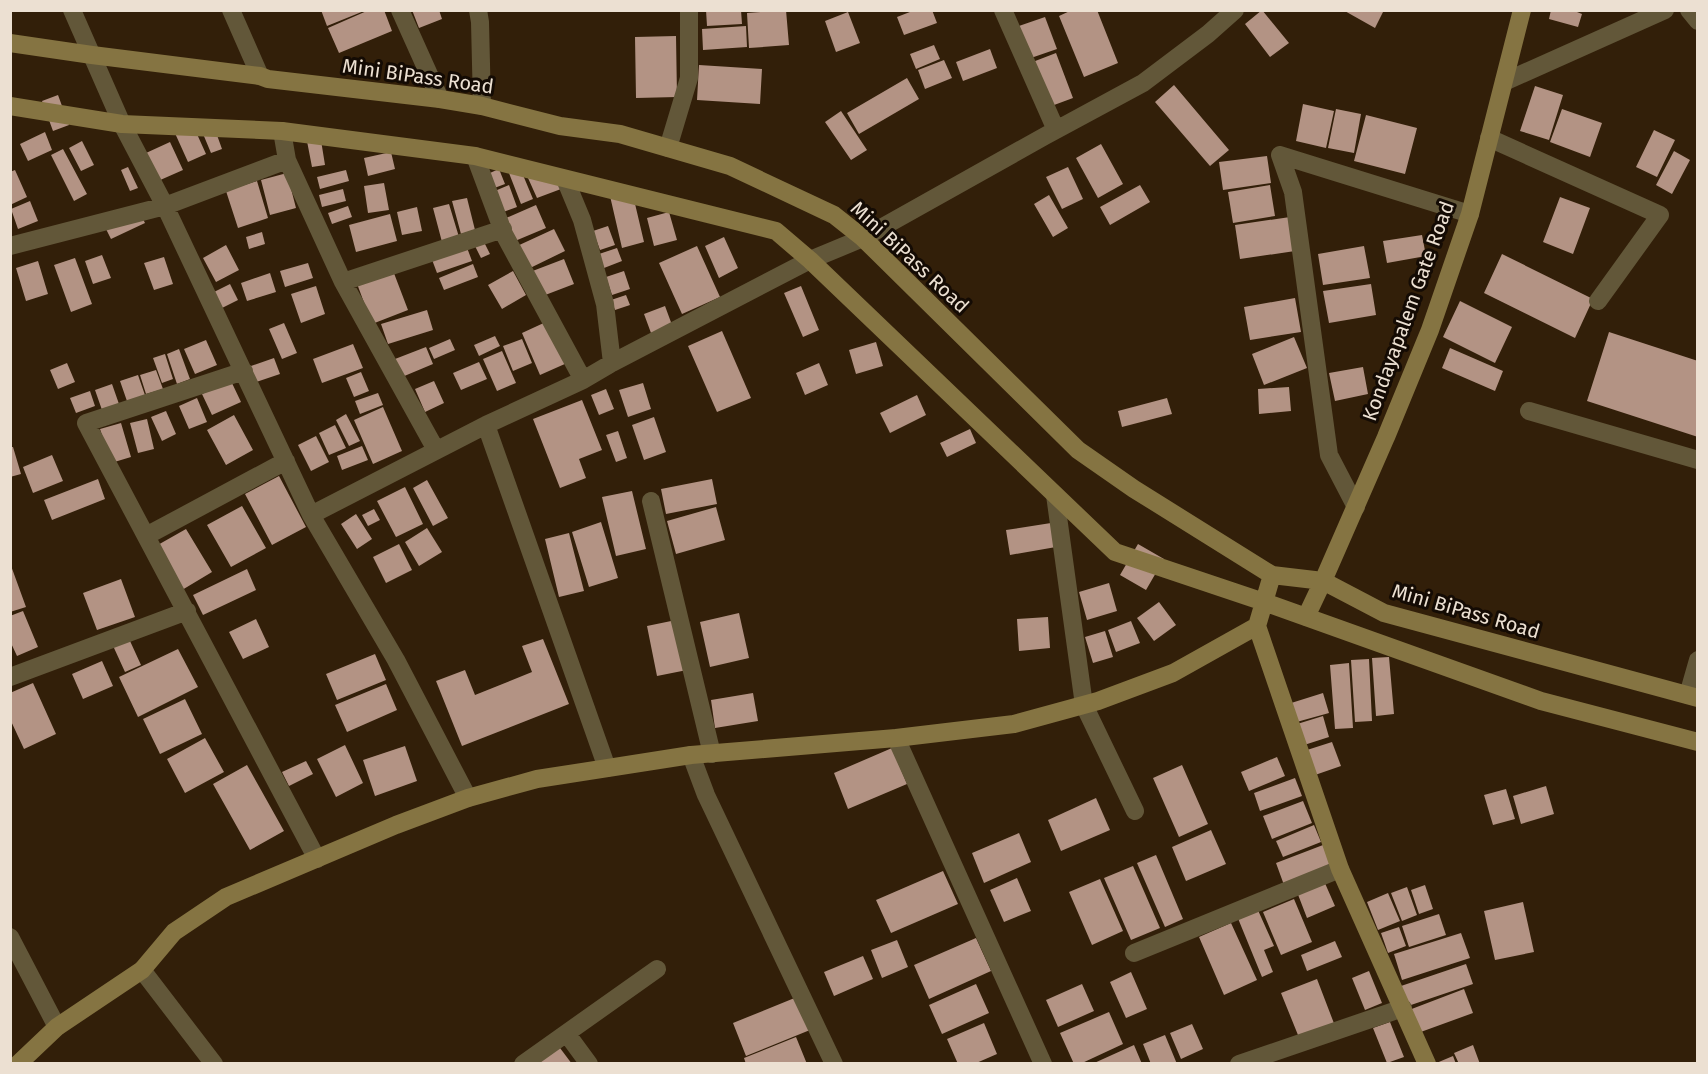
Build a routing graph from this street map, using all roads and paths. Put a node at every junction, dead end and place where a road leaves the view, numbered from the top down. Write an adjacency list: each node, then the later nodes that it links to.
1 (72, 10): 13 (street)
2 (231, 10): 14 (street)
3 (400, 10): 16 (street)
4 (478, 10): 18 (street)
5 (689, 10): 23 (street)
6 (1004, 10): 20 (street)
7 (1235, 10): 20 (street)
8 (1522, 10): 15 (street, Kondayapalem Gate Road)
9 (1665, 10): 15 (street)
10 (1689, 10): 11 (street)
11 (1698, 21)
12 (10, 43): 13 (street, Mini BiPass Road)
13 (92, 55): 14 (street, Mini BiPass Road); 19 (street)
14 (260, 76): 16 (street, Mini BiPass Road)
15 (1504, 82): 22 (street, Kondayapalem Gate Road)
16 (440, 99): 18 (street, Mini BiPass Road)
17 (10, 106): 19 (street)
18 (482, 106): 23 (street, Mini BiPass Road)
19 (122, 124): 21 (street); 27 (street)
20 (1056, 130): 30 (street)
21 (282, 131): 24 (street); 25 (street)
22 (1489, 138): 28 (street, Kondayapalem Gate Road); 34 (street)
23 (668, 148): 30 (street, Mini BiPass Road)
24 (476, 156): 26 (street); 29 (street)
25 (287, 160): 27 (street); 33 (street)
26 (565, 179): 32 (street); 35 (street)
27 (165, 206): 31 (street); 36 (street)
28 (1470, 214): 45 (street, Kondayapalem Gate Road); 45 (street)
29 (502, 229): 33 (street); 37 (street)
30 (863, 238): 32 (street); 48 (street, Mini BiPass Road)
31 (10, 246)
32 (810, 260): 35 (street); 43 (street)
33 (343, 282): 40 (street)
34 (1598, 301)
35 (612, 363): 37 (street)
36 (244, 371): 42 (street); 47 (street)
37 (583, 380): 39 (street)
38 (1529, 411): 41 (street)
39 (486, 425): 40 (street); 62 (street)
40 (436, 450): 46 (street)
41 (1698, 460)
42 (286, 461): 46 (street); 47 (street)
43 (1055, 495): 50 (street); 57 (street)
44 (651, 501): 60 (street)
45 (1356, 507): 49 (street, Kondayapalem Gate Road)
46 (311, 515): 63 (street)
47 (146, 536): 51 (street)
48 (1272, 575): 49 (street, Mini BiPass Road); 50 (street)
49 (1323, 581): 52 (street, Kondayapalem Gate Road); 56 (street, Mini BiPass Road)
50 (1264, 602): 52 (street); 53 (street)
51 (186, 611): 55 (street); 65 (street)
52 (1305, 617): 59 (street)
53 (1257, 626): 57 (street); 66 (street)
54 (1698, 660): 56 (street)
55 (10, 677)
56 (1693, 696)
57 (1084, 705): 58 (street); 64 (street)
58 (896, 738): 60 (street); 79 (street)
59 (1698, 742)
60 (712, 754): 61 (street)
61 (691, 755): 62 (street); 78 (street)
62 (607, 768): 63 (street)
63 (468, 798): 65 (street)
64 (1135, 811)
65 (317, 859): 70 (street)
66 (1340, 869): 68 (street); 71 (street)
67 (10, 937): 72 (street)
68 (1134, 953)
69 (657, 969): 73 (street)
70 (142, 970): 72 (street); 75 (street)
71 (1403, 1008): 80 (street); 81 (street)
72 (57, 1027): 74 (street)
73 (567, 1034): 76 (street); 77 (street)
74 (18, 1064)
75 (214, 1064)
76 (524, 1064)
77 (589, 1064)
78 (834, 1064)
79 (1043, 1064)
80 (1239, 1064)
81 (1427, 1064)

